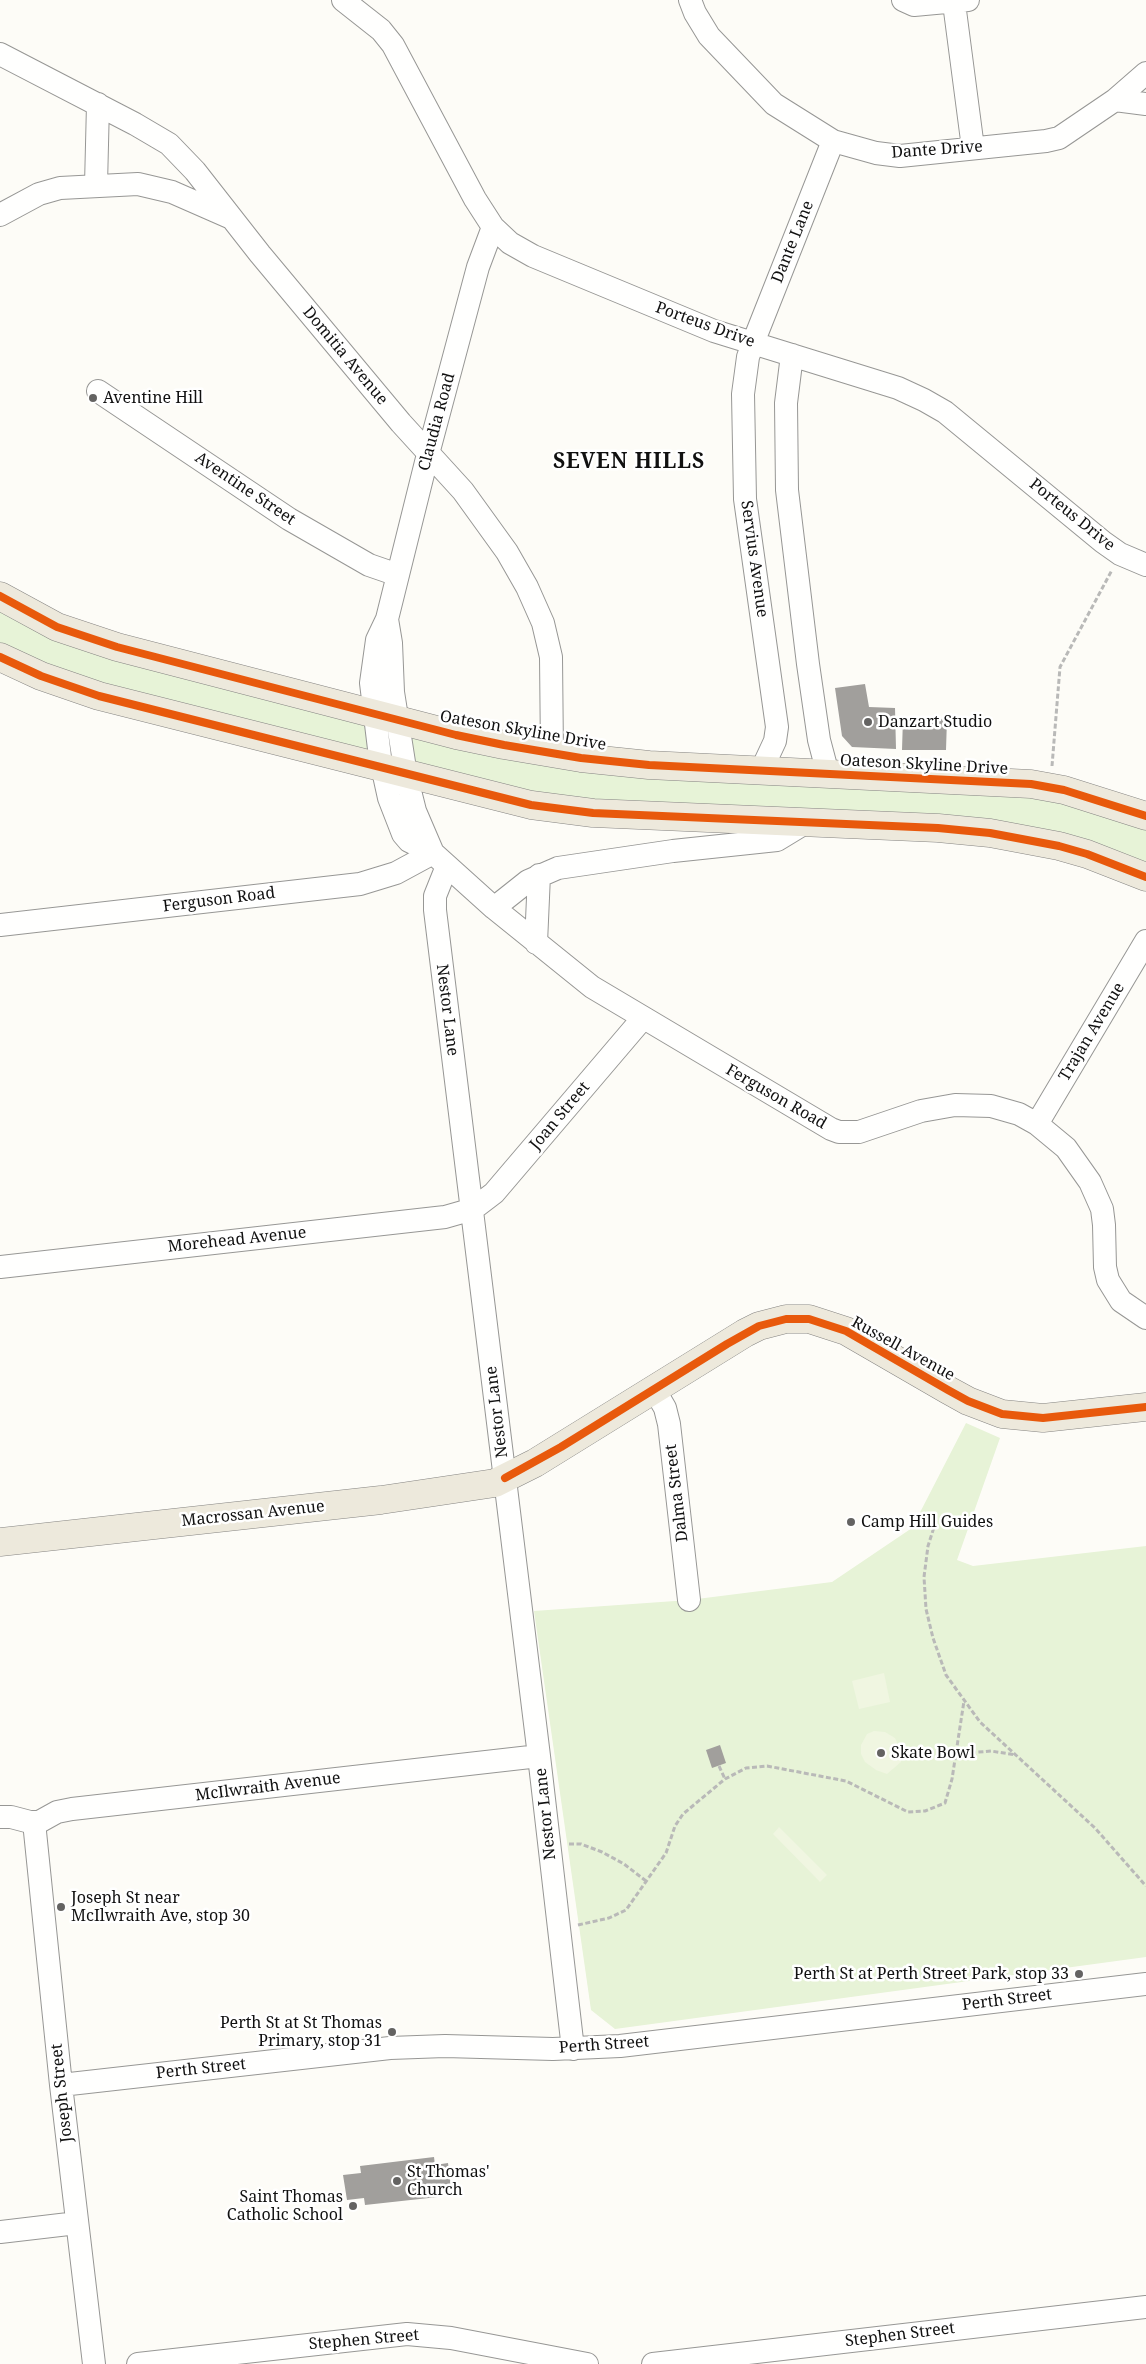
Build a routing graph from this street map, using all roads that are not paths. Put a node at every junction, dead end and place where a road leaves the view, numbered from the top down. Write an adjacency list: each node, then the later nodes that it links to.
1 (343, 0): 15 (street, Porteus Drive)
2 (690, 0): 10 (street, Dante Drive)
3 (903, 0): 4 (street)
4 (961, 1): 11 (street)
5 (0, 54): 8 (street, Domitia Avenue)
6 (1146, 73): 7 (street, Dante Drive)
7 (1115, 100): 9 (street); 11 (street, Dante Drive)
8 (98, 104): 12 (street); 14 (street, Domitia Avenue)
9 (1146, 104)
10 (833, 141): 11 (street, Dante Drive); 16 (street, Dante Lane)
11 (973, 148)
12 (96, 185): 13 (street); 14 (street)
13 (0, 215)
14 (231, 217): 19 (street, Domitia Avenue)
15 (493, 227): 16 (street, Porteus Drive); 19 (street, Claudia Road)
16 (753, 343): 17 (street, Porteus Drive); 26 (street, Servius Avenue)
17 (792, 355): 20 (street, Porteus Drive); 28 (street)
18 (98, 390): 21 (street, Aventine Street)
19 (428, 454): 21 (street, Claudia Road); 25 (street, Domitia Avenue)
20 (1146, 565)
21 (398, 575): 24 (street, Claudia Road)
22 (0, 596): 24 (main road, Oateson Skyline Drive)
23 (0, 657): 27 (main road)
24 (386, 717): 25 (main road, Oateson Skyline Drive); 27 (street, Claudia Road)
25 (552, 754): 26 (main road, Oateson Skyline Drive)
26 (761, 771): 28 (main road, Oateson Skyline Drive)
27 (394, 772): 30 (main road); 31 (street, Ferguson Road)
28 (828, 774): 29 (main road, Oateson Skyline Drive)
29 (1146, 816)
30 (805, 823): 32 (street); 33 (main road)
31 (440, 860): 34 (street, Ferguson Road); 35 (street, Ferguson Road); 40 (street, Nestor Lane)
32 (539, 875): 34 (street); 37 (street)
33 (1146, 877)
34 (494, 908): 37 (street, Ferguson Road)
35 (0, 925)
36 (1146, 941): 39 (street, Trajan Avenue)
37 (536, 943): 38 (street, Ferguson Road)
38 (643, 1018): 39 (street, Ferguson Road); 40 (street, Joan Street)
39 (1037, 1124): 42 (street, Ferguson Road)
40 (473, 1209): 41 (street, Morehead Avenue); 45 (street, Nestor Lane)
41 (0, 1267)
42 (1146, 1318)
43 (654, 1389): 44 (main road, Russell Avenue); 45 (main road, Russell Avenue); 47 (street, Dalma Street)
44 (1146, 1407)
45 (505, 1478): 46 (main road, Macrossan Avenue); 48 (street, Nestor Lane)
46 (0, 1542)
47 (689, 1600)
48 (539, 1756): 50 (street, McIlwraith Avenue); 52 (street, Nestor Lane)
49 (0, 1817): 50 (street)
50 (34, 1822): 53 (street, Joseph Street)
51 (1146, 1984): 52 (street, Perth Street)
52 (573, 2049): 53 (street, Perth Street)
53 (61, 2085): 54 (street, Joseph Street)
54 (78, 2223): 55 (street); 57 (street, Joseph Street)
55 (0, 2232)
56 (1146, 2307): 60 (street, Stephen Street)
57 (94, 2364)
58 (138, 2364): 59 (street, Stephen Street)
59 (587, 2364)
60 (653, 2364)

